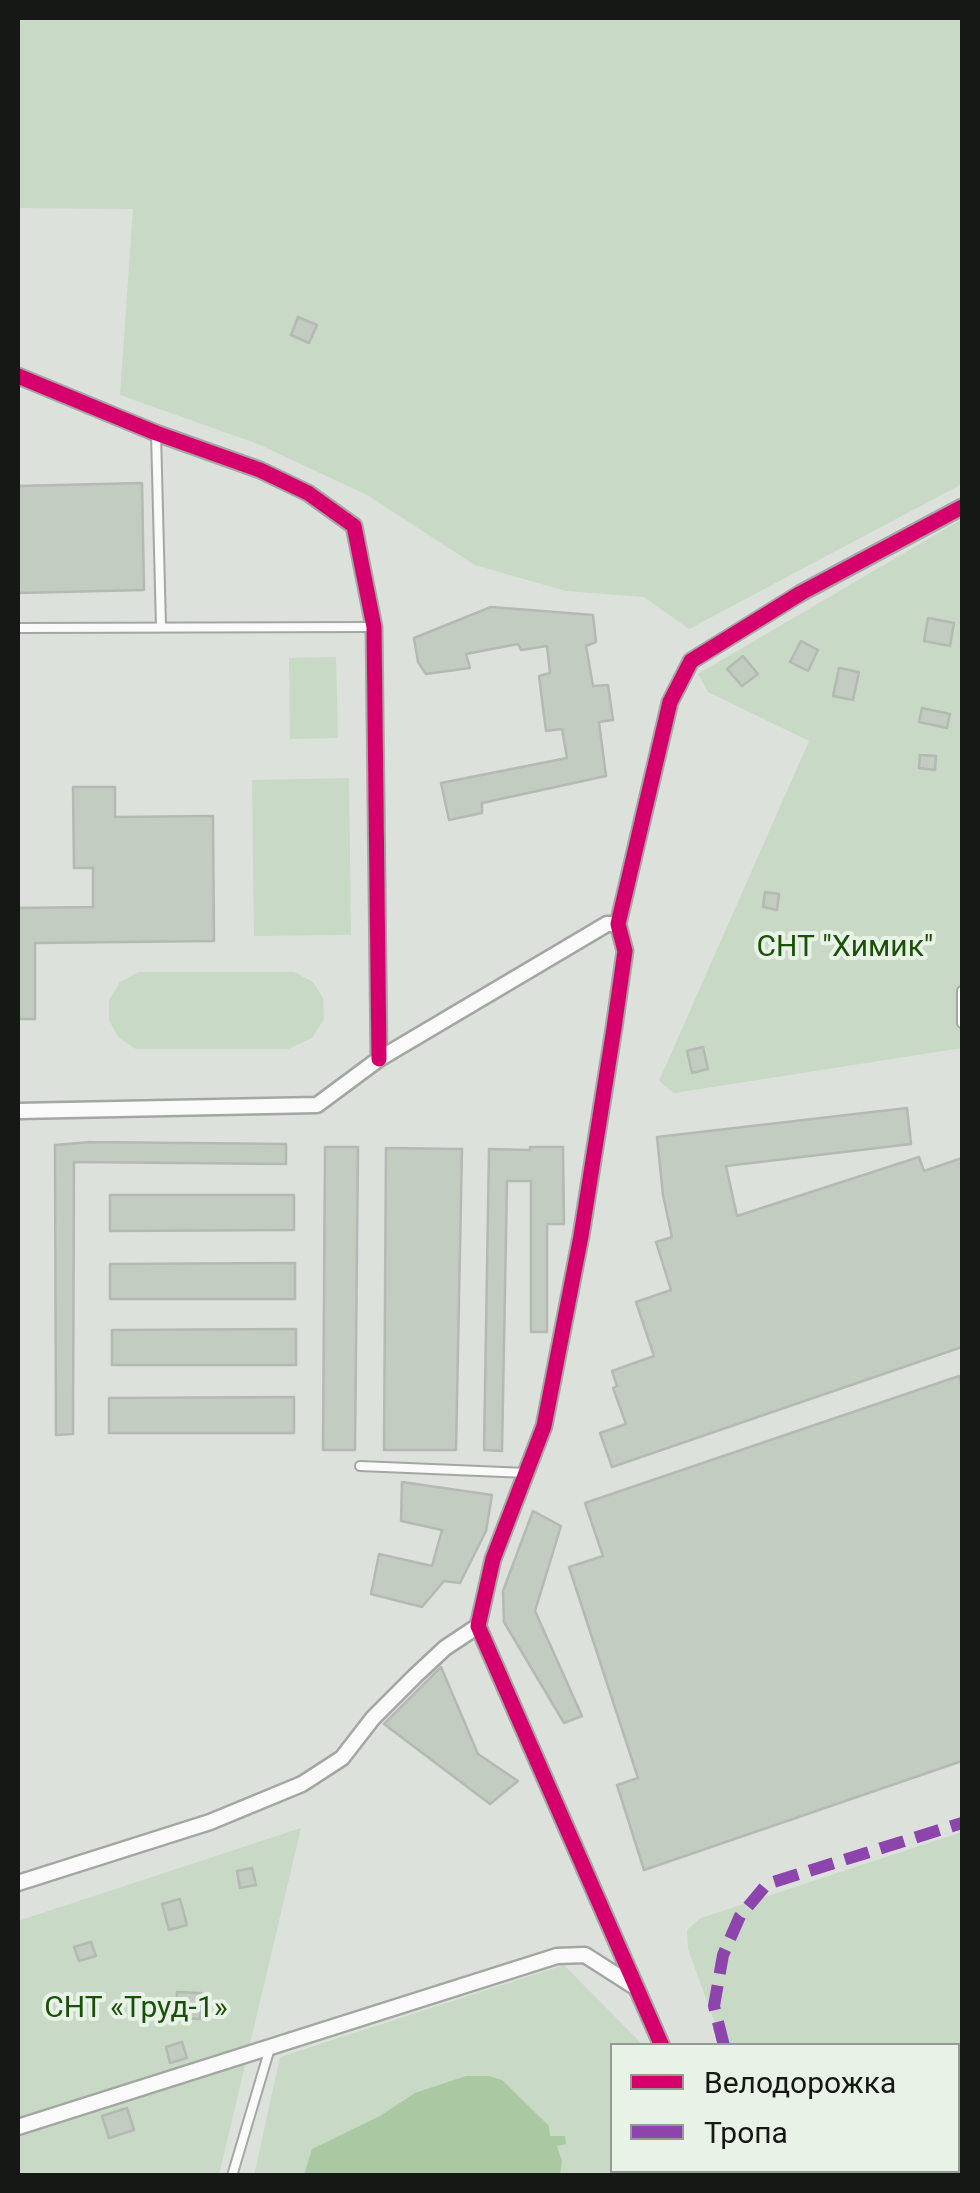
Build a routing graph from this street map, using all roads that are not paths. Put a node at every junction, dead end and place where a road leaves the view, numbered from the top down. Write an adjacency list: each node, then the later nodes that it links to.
1 (18, 376): 2 (street)
2 (156, 433): 4 (lane); 5 (street)
3 (962, 506): 7 (street)
4 (161, 627): 5 (lane); 6 (lane)
5 (374, 627): 10 (street)
6 (18, 628)
7 (618, 924): 10 (street); 13 (street)
8 (962, 991): 9 (lane)
9 (962, 1022)
10 (380, 1059): 11 (street)
11 (18, 1112)
12 (360, 1466): 13 (lane)
13 (527, 1473): 14 (street)
14 (478, 1626): 15 (street); 16 (street)
15 (18, 1883)
16 (635, 1988): 17 (street); 18 (street)
17 (661, 2043)
18 (270, 2048): 19 (street); 20 (lane)
19 (18, 2127)
20 (232, 2176)

